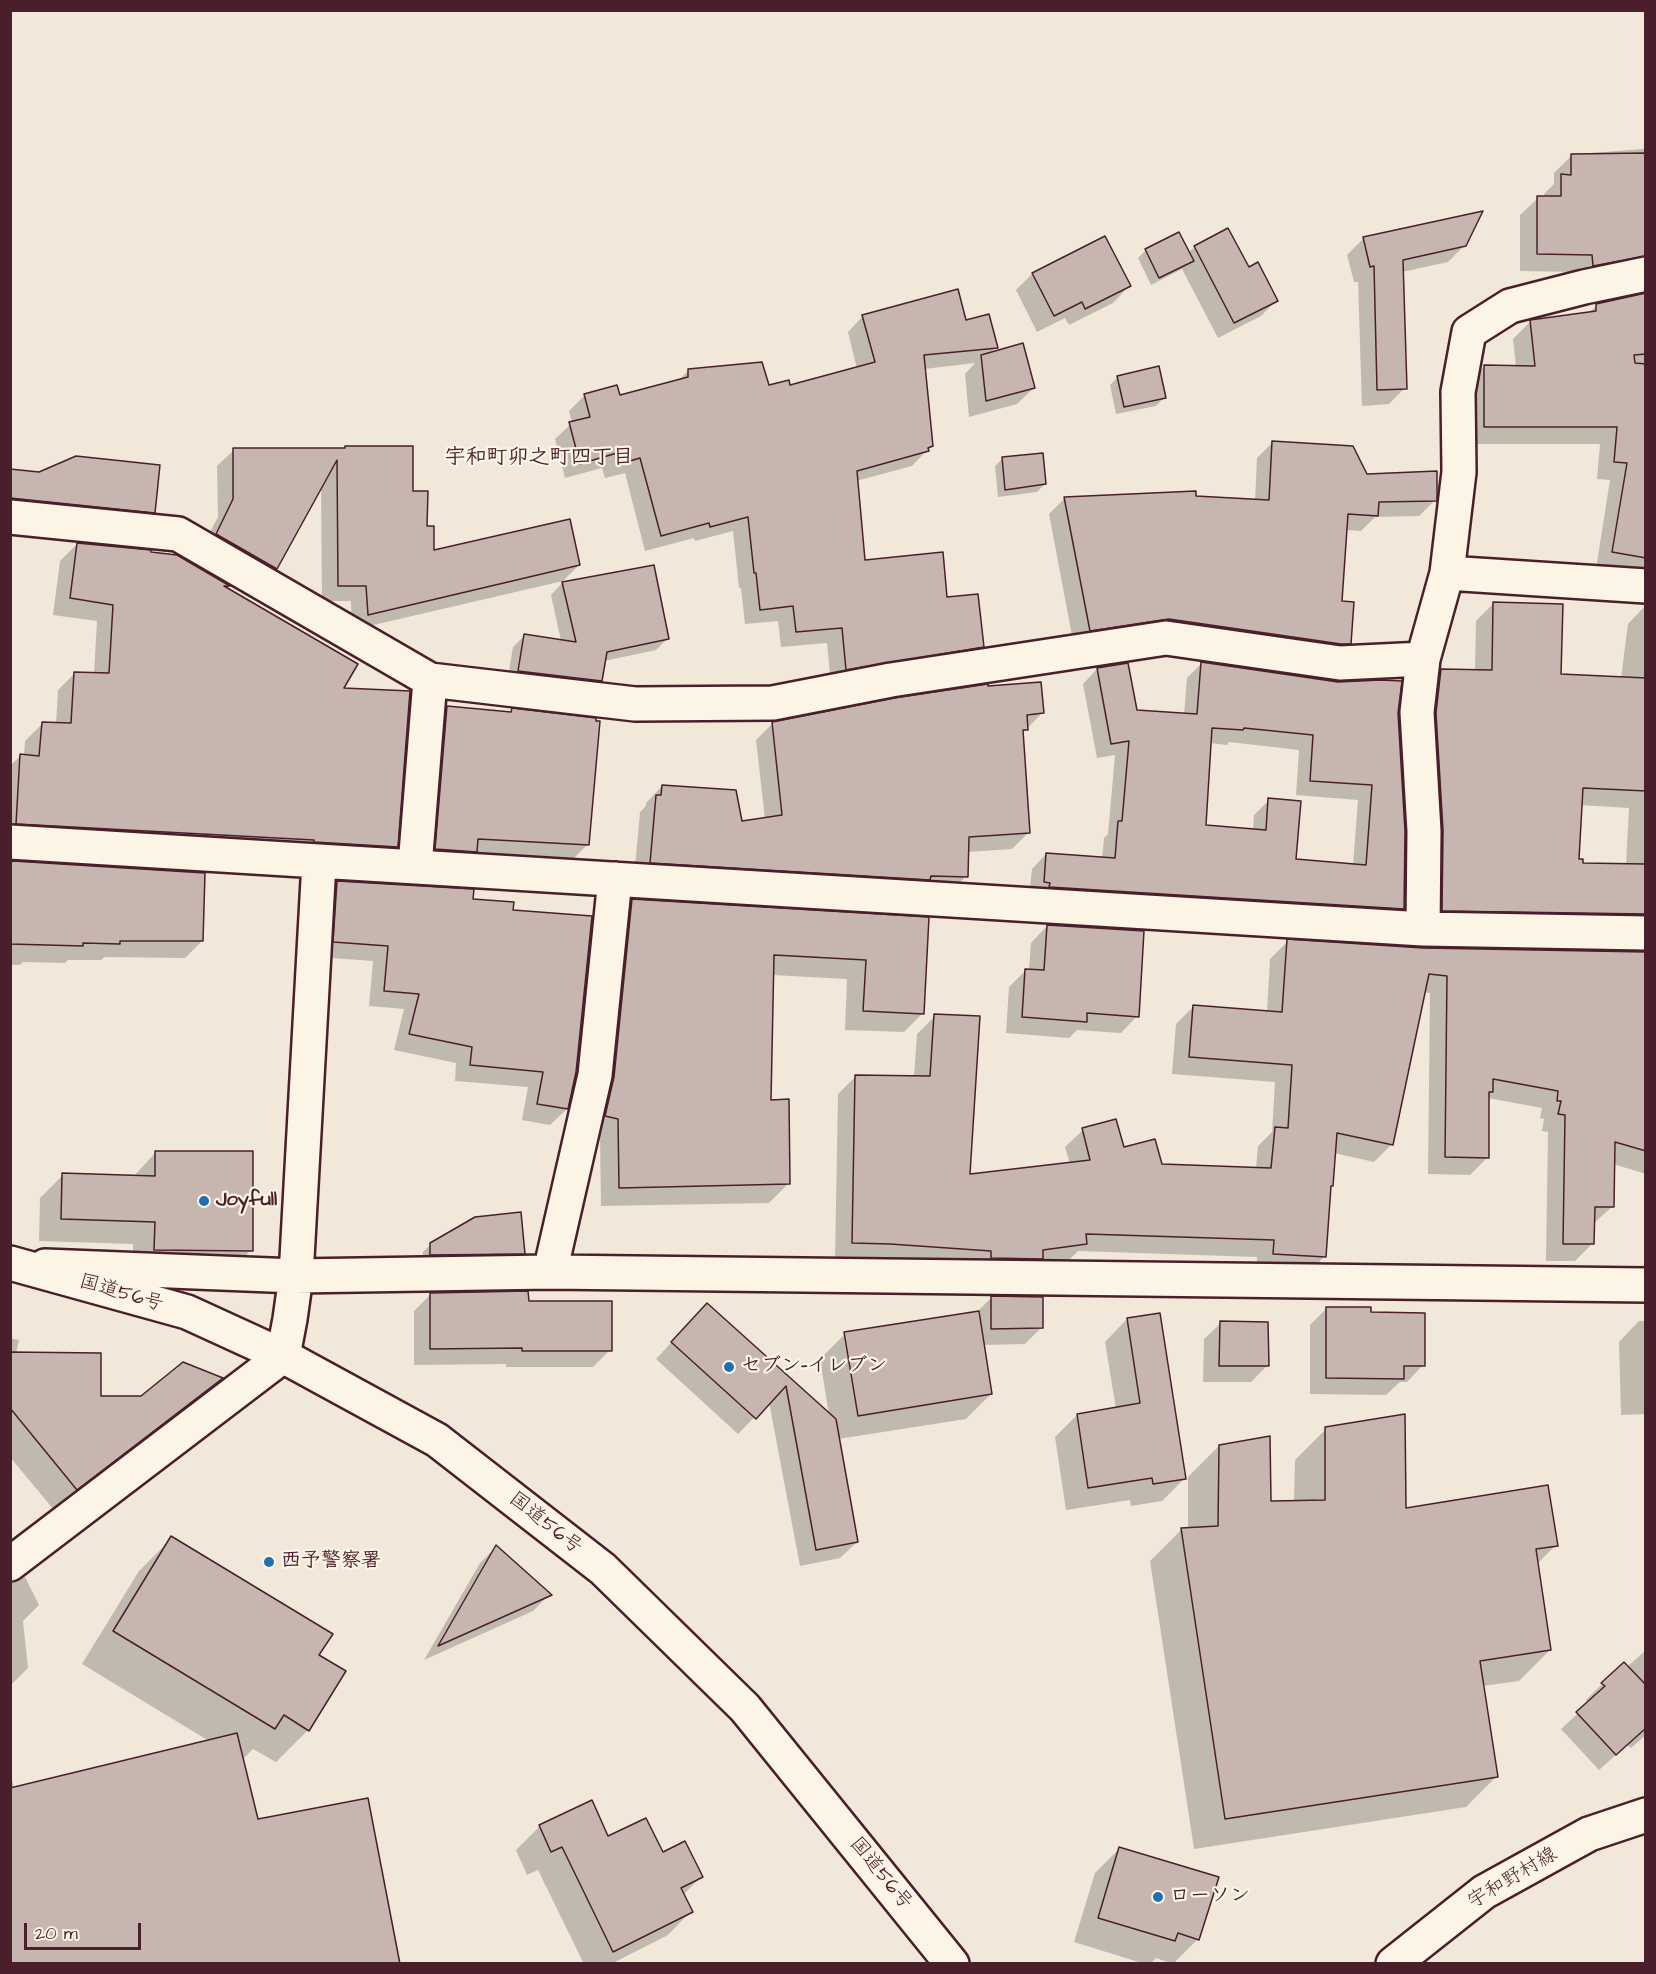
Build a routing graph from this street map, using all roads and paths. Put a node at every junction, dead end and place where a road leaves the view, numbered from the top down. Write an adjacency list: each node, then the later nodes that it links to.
1 (1646, 274): 3 (main road)
2 (10, 516): 6 (main road)
3 (1447, 573): 4 (main road); 5 (main road)
4 (1646, 586)
5 (1423, 659): 6 (main road); 11 (main road)
6 (430, 680): 9 (main road)
7 (10, 842): 8 (main road)
8 (319, 862): 9 (main road); 15 (main road)
9 (415, 866): 10 (main road)
10 (615, 879): 11 (main road); 14 (main road)
11 (1423, 929): 12 (main road)
12 (1646, 933)
13 (16, 1264): 15 (main road); 17 (main road, 国道56号)
14 (550, 1272): 15 (main road); 16 (main road)
15 (296, 1276): 17 (main road)
16 (1646, 1285)
17 (283, 1356): 18 (main road); 20 (main road, 国道56号)
18 (10, 1564)
19 (1646, 1815): 21 (main road, 宇和野村線)
20 (952, 1964)
21 (1393, 1964)

